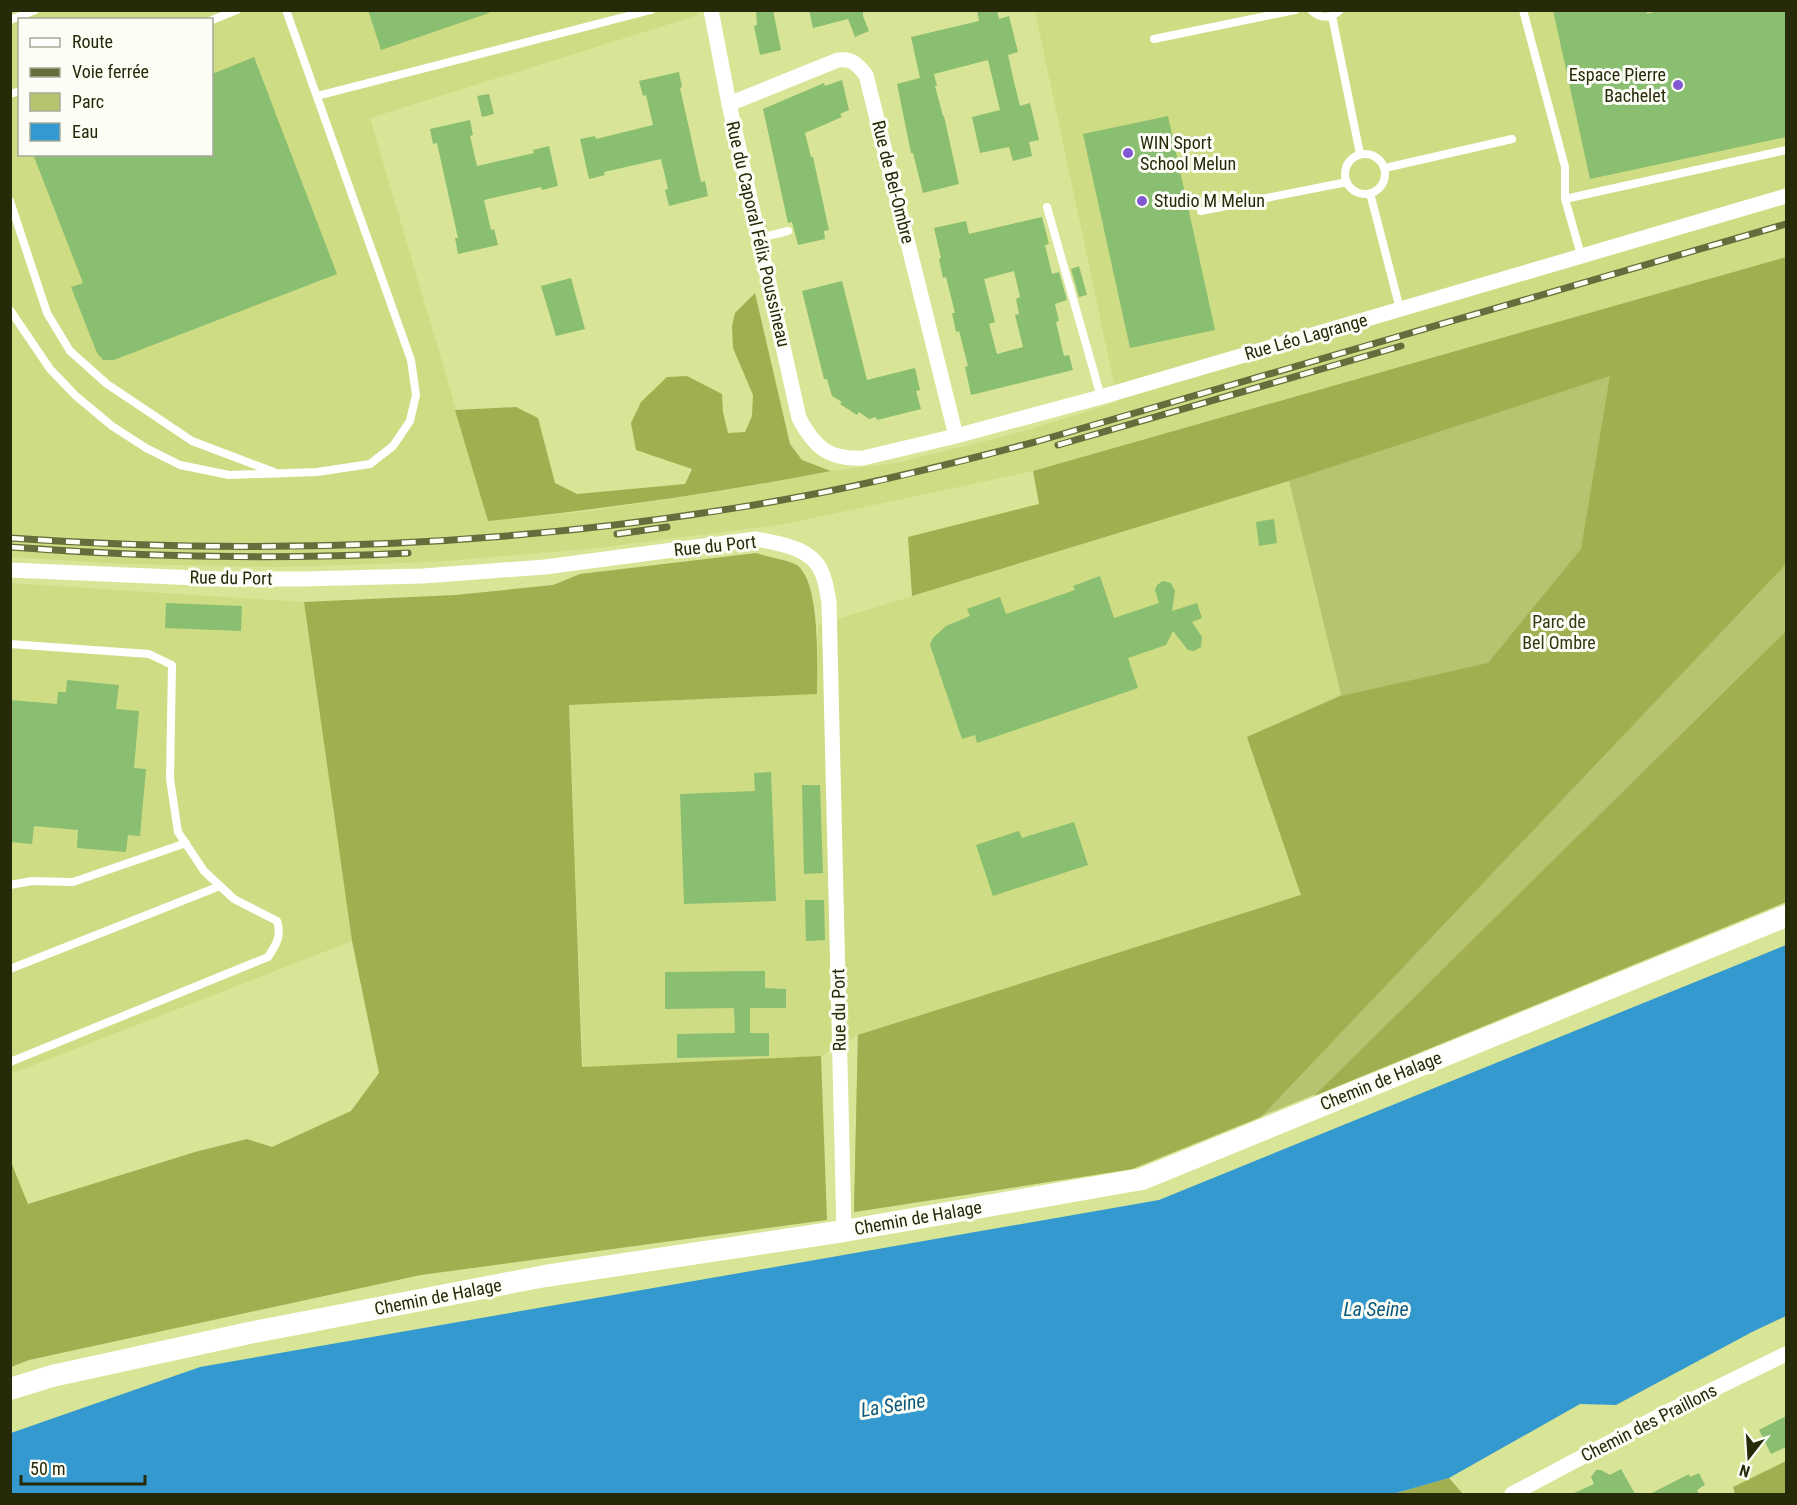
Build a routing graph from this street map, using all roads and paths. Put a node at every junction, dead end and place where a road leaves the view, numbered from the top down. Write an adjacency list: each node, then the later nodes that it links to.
1 (35, 10): 11 (lane)
2 (237, 10): 12 (lane)
3 (286, 10): 14 (lane)
4 (651, 10): 14 (lane)
5 (711, 10): 15 (street, Rue du Caporal Félix Poussineau)
6 (1295, 10): 13 (lane)
7 (1311, 10): 10 (lane)
8 (1340, 10): 10 (lane)
9 (1523, 10): 23 (lane)
10 (1332, 16): 18 (lane)
11 (10, 20)
12 (213, 20)
13 (1154, 39)
14 (316, 96): 35 (lane)
15 (729, 104): 28 (street, Rue du Caporal Félix Poussineau); 33 (street, Rue de Bel-Ombre)
16 (1512, 139): 19 (lane)
17 (1786, 150): 23 (lane)
18 (1360, 154): 19 (lane); 20 (lane)
19 (1385, 168): 21 (lane)
20 (1347, 182): 21 (lane); 26 (lane)
21 (1370, 193): 30 (lane)
22 (1786, 196): 29 (street, Rue Léo Lagrange)
23 (1565, 199): 29 (lane)
24 (10, 201): 35 (lane)
25 (1047, 207): 32 (lane)
26 (1201, 211)
27 (788, 231): 28 (lane)
28 (759, 238): 34 (street, Rue du Caporal Félix Poussineau)
29 (1581, 255): 30 (street, Rue Léo Lagrange)
30 (1400, 309): 32 (street, Rue Léo Lagrange)
31 (10, 310): 35 (lane)
32 (1101, 397): 33 (street, Rue Léo Lagrange)
33 (956, 436): 34 (street, Rue Léo Lagrange)
34 (823, 450)
35 (278, 473)
36 (10, 570): 44 (street, Rue du Port)
37 (10, 644): 38 (lane)
38 (186, 843): 39 (lane); 40 (lane)
39 (10, 885)
40 (220, 886): 42 (lane); 43 (lane)
41 (1786, 916): 44 (street, Chemin de Halage)
42 (10, 969)
43 (10, 1062)
44 (844, 1231): 46 (street, Chemin de Halage)
45 (1786, 1354): 47 (street, Chemin des Praillons)
46 (10, 1389)
47 (1512, 1494)

